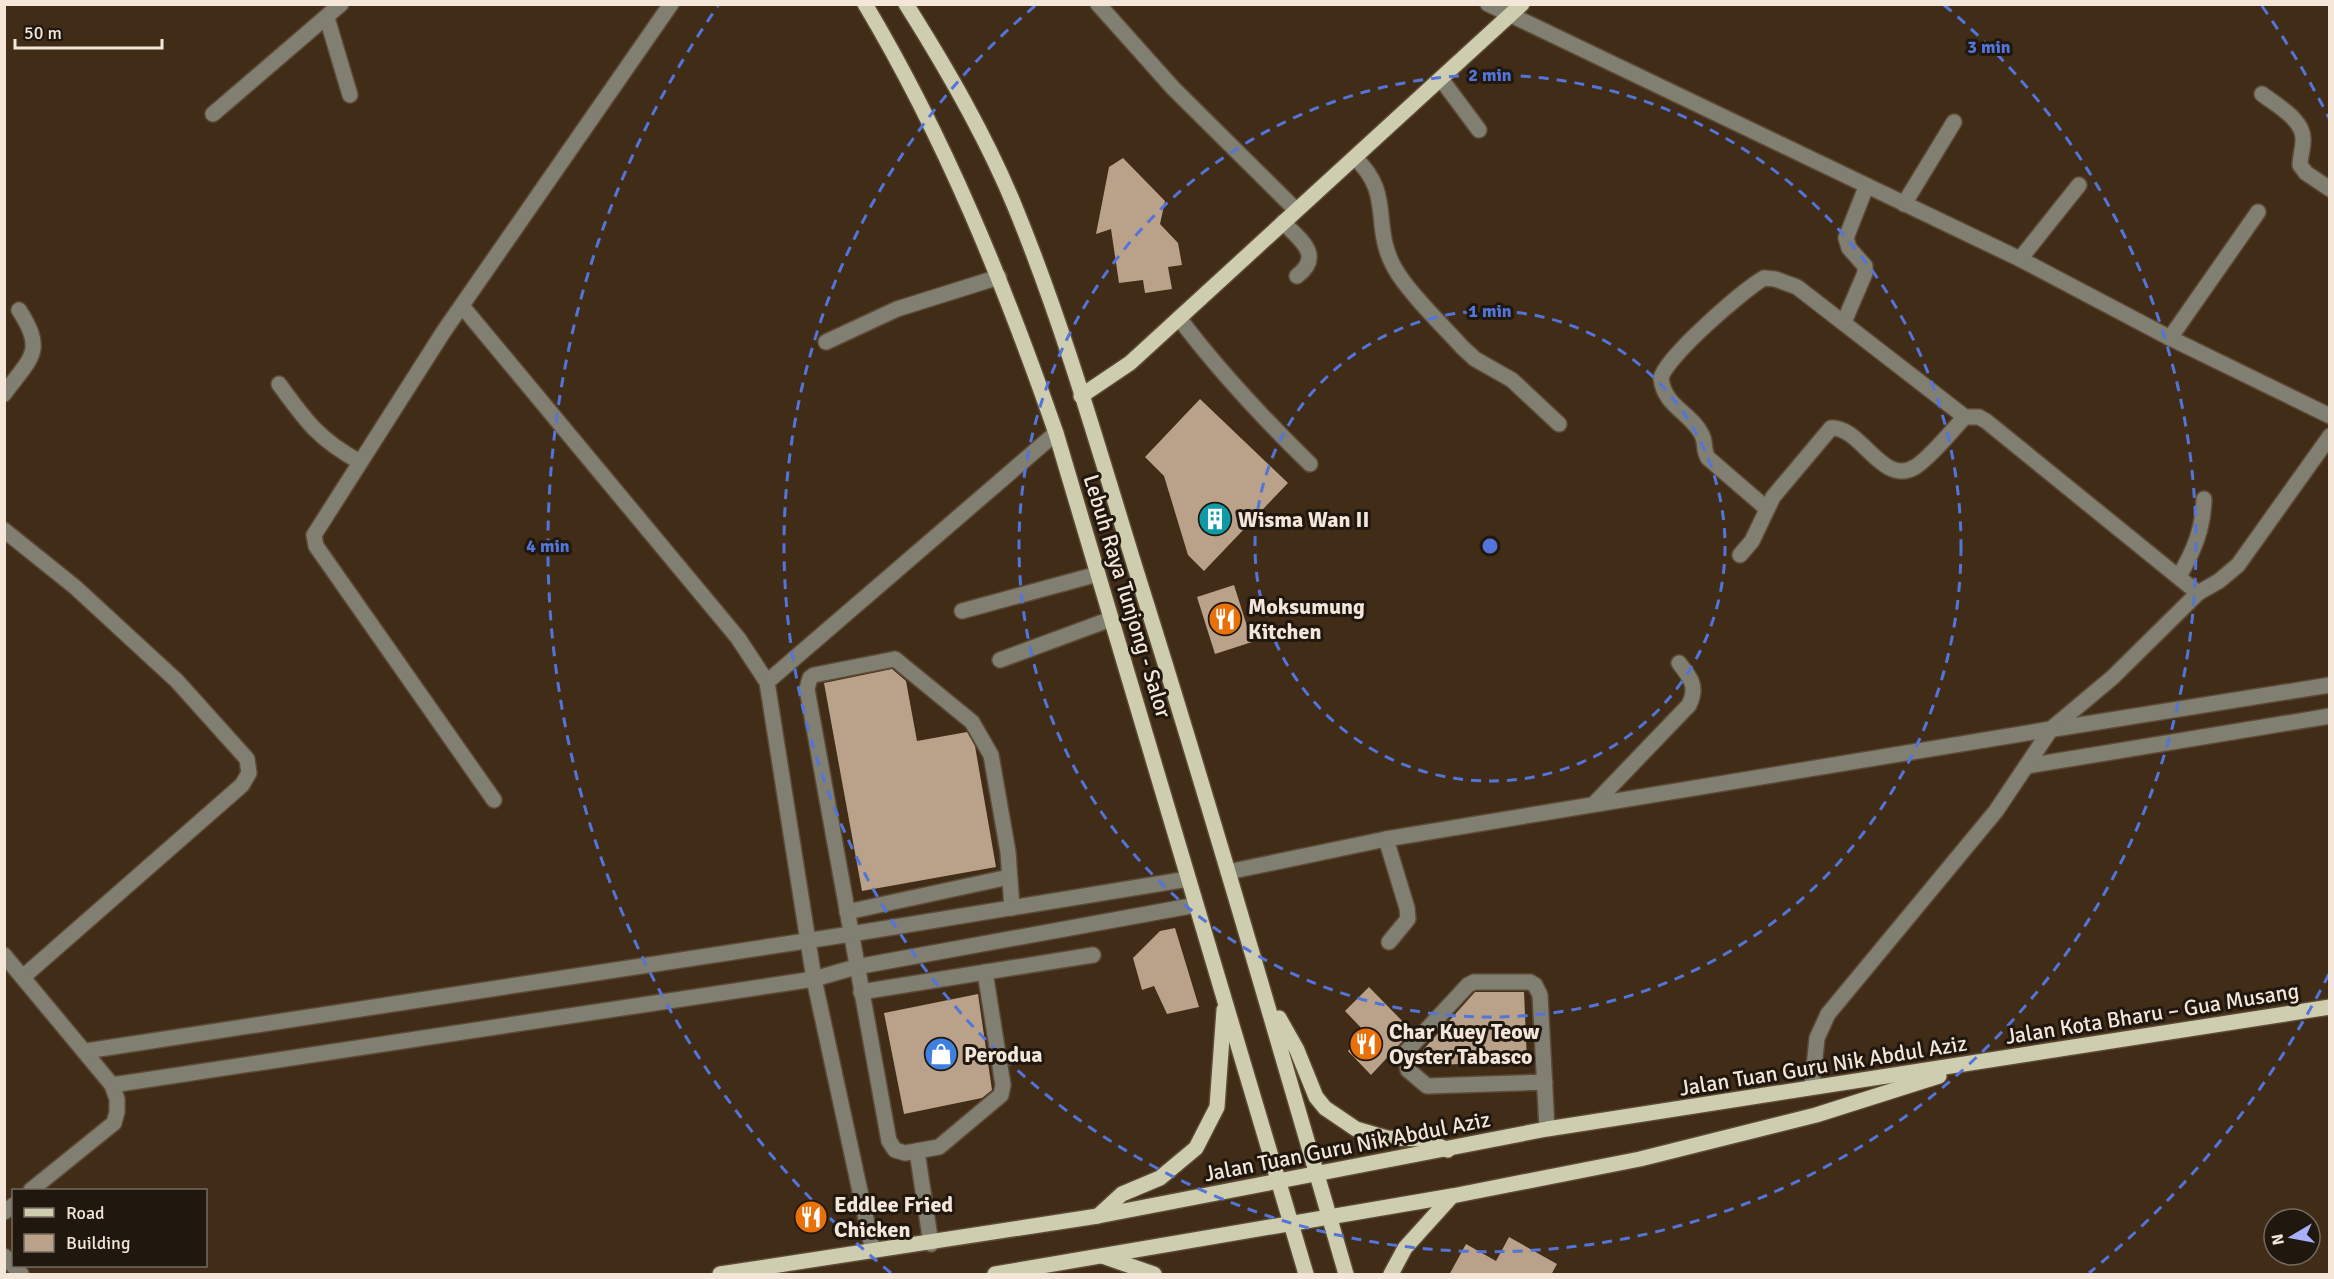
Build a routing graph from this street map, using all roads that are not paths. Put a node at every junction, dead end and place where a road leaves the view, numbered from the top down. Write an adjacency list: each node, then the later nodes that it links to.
1 (341, 4): 8 (street)
2 (671, 4): 26 (street)
3 (865, 4): 25 (main road, Lebuh Raya Tunjong - Salor)
4 (906, 4): 34 (main road, Lebuh Raya Tunjong - Salor)
5 (1098, 4): 20 (street)
6 (1488, 4): 7 (street)
7 (1516, 10): 9 (main road); 17 (street)
8 (327, 18): 11 (street); 12 (street)
9 (1441, 79): 14 (street); 15 (main road)
10 (2262, 94): 18 (street)
11 (350, 95)
12 (213, 114)
13 (1954, 122): 19 (street)
14 (1479, 130)
15 (1355, 159): 20 (main road); 37 (street)
16 (2079, 185): 23 (street)
17 (1866, 187): 19 (street); 29 (street)
18 (2330, 189)
19 (1904, 204): 23 (street)
20 (1296, 210): 22 (main road)
21 (2258, 212): 30 (street)
22 (1283, 222): 24 (street); 28 (main road)
23 (2020, 259): 30 (street)
24 (1298, 276)
25 (999, 277): 31 (street); 38 (main road, Lebuh Raya Tunjong - Salor)
26 (462, 306): 40 (street); 53 (street)
27 (19, 310): 33 (street)
28 (1179, 318): 34 (main road); 41 (street)
29 (1844, 322): 36 (street); 43 (street)
30 (2170, 338): 35 (street)
31 (826, 342)
32 (279, 384): 40 (street)
33 (4, 394)
34 (1081, 396): 61 (main road, Lebuh Raya Tunjong - Salor)
35 (2330, 416)
36 (1965, 417): 43 (street); 47 (street)
37 (1559, 424)
38 (1056, 433): 46 (main road, Lebuh Raya Tunjong - Salor); 53 (street)
39 (2329, 437): 48 (street)
40 (360, 462): 58 (street)
41 (1310, 464)
42 (2204, 499): 47 (street)
43 (1766, 508): 45 (street)
44 (4, 530): 74 (street)
45 (1740, 555)
46 (1098, 574): 49 (street); 50 (main road, Lebuh Raya Tunjong - Salor)
47 (2180, 576): 48 (street)
48 (2198, 593): 56 (street)
49 (962, 611)
50 (1111, 619): 51 (street); 63 (main road, Lebuh Raya Tunjong - Salor)
51 (1000, 660)
52 (1679, 663): 59 (street)
53 (767, 682): 68 (street)
54 (2330, 685): 56 (street)
55 (2330, 716): 57 (street)
56 (2047, 734): 57 (street); 59 (street)
57 (2030, 761): 84 (street)
58 (494, 801)
59 (1594, 804): 60 (street)
60 (1386, 839): 61 (street); 69 (street)
61 (1228, 872): 77 (main road, Lebuh Raya Tunjong - Salor)
62 (1009, 877): 65 (street); 66 (street); 66 (street)
63 (1188, 879): 64 (main road, Lebuh Raya Tunjong - Salor); 65 (street)
64 (1196, 905): 72 (street); 78 (main road, Lebuh Raya Tunjong - Salor)
65 (1012, 908): 67 (street)
66 (847, 912): 67 (street)
67 (851, 934): 68 (street); 72 (street)
68 (809, 940): 75 (street); 80 (street)
69 (1389, 942)
70 (4, 955): 74 (street)
71 (1093, 955): 73 (street)
72 (856, 967): 75 (street); 76 (street)
73 (985, 972): 76 (street); 87 (street)
74 (23, 977): 80 (street)
75 (814, 979): 83 (street); 96 (street)
76 (861, 992): 87 (street)
77 (1266, 997): 86 (main road); 88 (main road, Lebuh Raya Tunjong - Salor)
78 (1225, 1001): 89 (main road, Lebuh Raya Tunjong - Salor); 92 (main road)
79 (2327, 1010): 81 (main road, Jalan Kota Bharu – Gua Musang)
80 (86, 1051): 83 (street)
81 (1982, 1063): 84 (main road, Jalan Tuan Guru Nik Abdul Aziz); 91 (main road, Jalan Tuan Guru Nik Abdul Aziz)
82 (1545, 1082): 82 (street); 85 (street)
83 (112, 1085): 90 (street)
84 (1812, 1087): 85 (main road, Jalan Tuan Guru Nik Abdul Aziz)
85 (1547, 1129): 86 (main road, Jalan Tuan Guru Nik Abdul Aziz)
86 (1448, 1150): 88 (main road, Jalan Tuan Guru Nik Abdul Aziz)
87 (917, 1151): 95 (street)
88 (1317, 1174): 89 (main road, Jalan Tuan Guru Nik Abdul Aziz); 93 (main road, Lebuh Raya Tunjong - Salor)
89 (1279, 1181): 92 (main road, Jalan Tuan Guru Nik Abdul Aziz); 94 (main road, Lebuh Raya Tunjong - Salor)
90 (33, 1189)
91 (1452, 1196): 93 (main road, Jalan Tuan Guru Nik Abdul Aziz); 103 (main road)
92 (1098, 1216): 95 (main road, Jalan Tuan Guru Nik Abdul Aziz)
93 (1329, 1216): 94 (main road, Jalan Tuan Guru Nik Abdul Aziz); 102 (main road, Lebuh Raya Tunjong - Salor)
94 (1291, 1223): 97 (main road, Jalan Tuan Guru Nik Abdul Aziz); 101 (main road, Lebuh Raya Tunjong - Salor)
95 (931, 1244): 96 (main road, Jalan Tuan Guru Nik Abdul Aziz)
96 (873, 1251): 98 (main road, Jalan Tuan Guru Nik Abdul Aziz)
97 (1102, 1256): 99 (main road, Jalan Tuan Guru Nik Abdul Aziz); 100 (main road)
98 (720, 1275)
99 (995, 1275)
100 (1154, 1275)
101 (1306, 1275)
102 (1346, 1275)
103 (1391, 1275)

